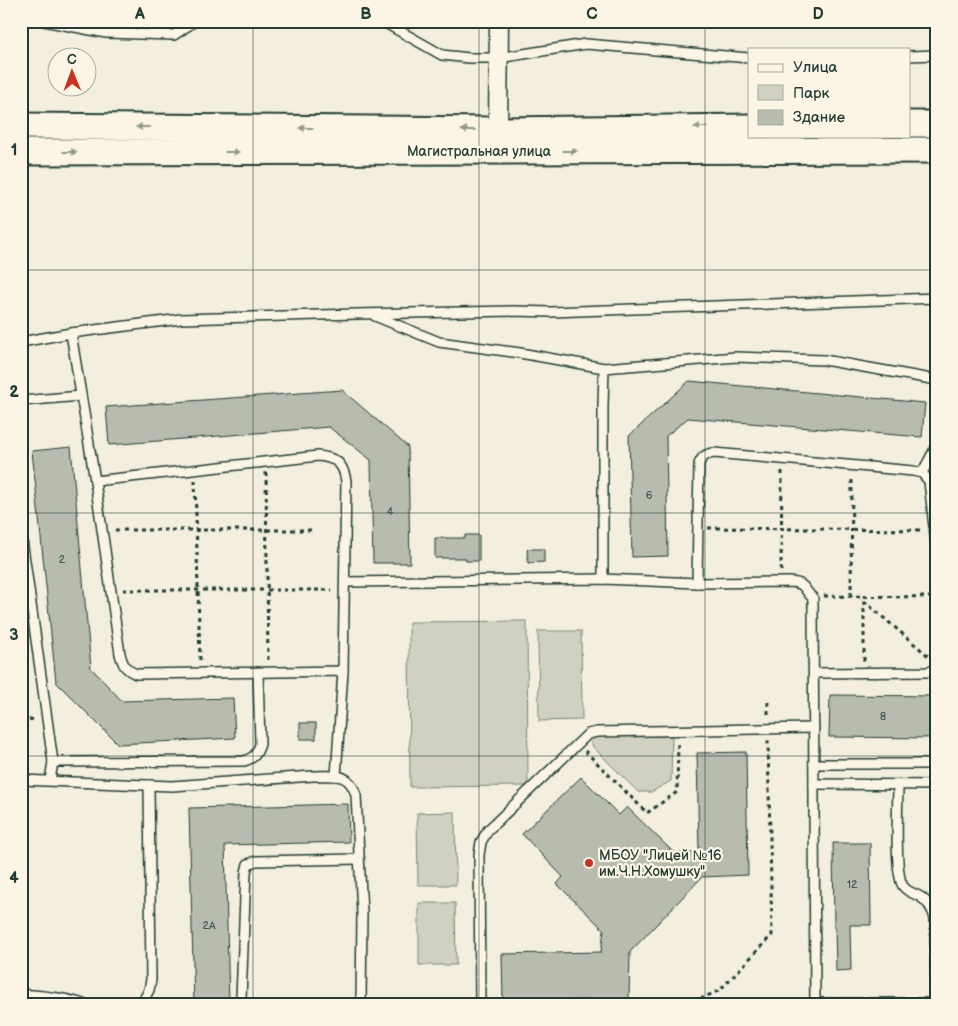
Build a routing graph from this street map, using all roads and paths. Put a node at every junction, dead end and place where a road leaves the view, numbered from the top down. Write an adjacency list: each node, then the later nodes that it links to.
1 (44, 21): 2 (lane)
2 (195, 21)
3 (382, 21): 7 (lane)
4 (499, 21): 7 (street)
5 (937, 55): 6 (lane)
6 (910, 56)
7 (498, 58): 8 (lane); 13 (street)
8 (748, 58)
9 (910, 124): 10 (main road)
10 (937, 124)
11 (21, 126): 13 (main road, Магистральная улица, one-way to 11)
12 (748, 126): 13 (main road, Магистральная улица, one-way to 13)
13 (498, 130)
14 (937, 150): 15 (main road, Магистральная улица, one-way to 14)
15 (21, 152)
16 (937, 298): 17 (lane)
17 (370, 314): 18 (lane); 20 (lane)
18 (71, 333): 19 (lane); 22 (lane)
19 (21, 342)
20 (604, 368): 21 (lane); 41 (lane)
21 (937, 380)
22 (81, 396): 23 (lane); 30 (lane)
23 (21, 401)
24 (937, 445): 29 (lane)
25 (782, 459): 27 (lane); 31 (lane); 32 (path)
26 (266, 462): 28 (lane); 36 (path); 44 (lane)
27 (852, 466): 29 (lane); 33 (path)
28 (195, 470): 30 (lane); 35 (path)
29 (922, 474): 38 (lane)
30 (95, 481): 34 (lane)
31 (698, 528): 32 (path); 43 (lane)
32 (782, 528): 33 (path); 42 (path)
33 (852, 529): 38 (path); 49 (path)
34 (102, 530): 35 (path); 45 (lane)
35 (196, 530): 36 (path); 46 (path)
36 (266, 530): 37 (path); 47 (path)
37 (314, 530)
38 (934, 530): 40 (lane)
39 (21, 532): 65 (lane)
40 (937, 554)
41 (602, 579): 43 (lane); 44 (lane)
42 (781, 582): 43 (lane); 48 (lane)
43 (697, 583)
44 (345, 586): 47 (path); 55 (lane)
45 (110, 590): 46 (path); 57 (lane)
46 (198, 590): 47 (path); 57 (path)
47 (267, 590): 56 (path)
48 (811, 596): 49 (path); 58 (lane)
49 (851, 596): 50 (path)
50 (864, 596): 51 (path); 52 (path)
51 (937, 597)
52 (864, 601): 53 (path); 59 (path)
53 (937, 663)
54 (937, 670): 59 (lane)
55 (343, 671): 56 (lane); 68 (lane)
56 (263, 672): 57 (lane); 65 (lane)
57 (200, 673)
58 (814, 673): 59 (lane); 62 (lane)
59 (864, 673)
60 (768, 702): 61 (path)
61 (768, 728): 62 (lane); 63 (lane); 84 (path)
62 (814, 728): 66 (lane)
63 (678, 731): 64 (lane); 64 (path)
64 (577, 743): 83 (lane)
65 (53, 762): 70 (lane)
66 (814, 764): 67 (lane); 71 (lane)
67 (937, 764)
68 (336, 776): 72 (lane); 75 (lane)
69 (21, 780): 70 (lane)
70 (50, 780): 72 (lane)
71 (814, 784): 73 (lane); 77 (lane)
72 (149, 785): 80 (lane)
73 (898, 785): 74 (lane); 78 (lane)
74 (937, 786)
75 (359, 859): 81 (lane); 82 (lane)
76 (21, 994): 79 (lane)
77 (815, 1004): 78 (lane)
78 (936, 1004)
79 (86, 1005)
80 (141, 1005)
81 (242, 1005)
82 (361, 1005)
83 (480, 1005)
84 (639, 1005)

